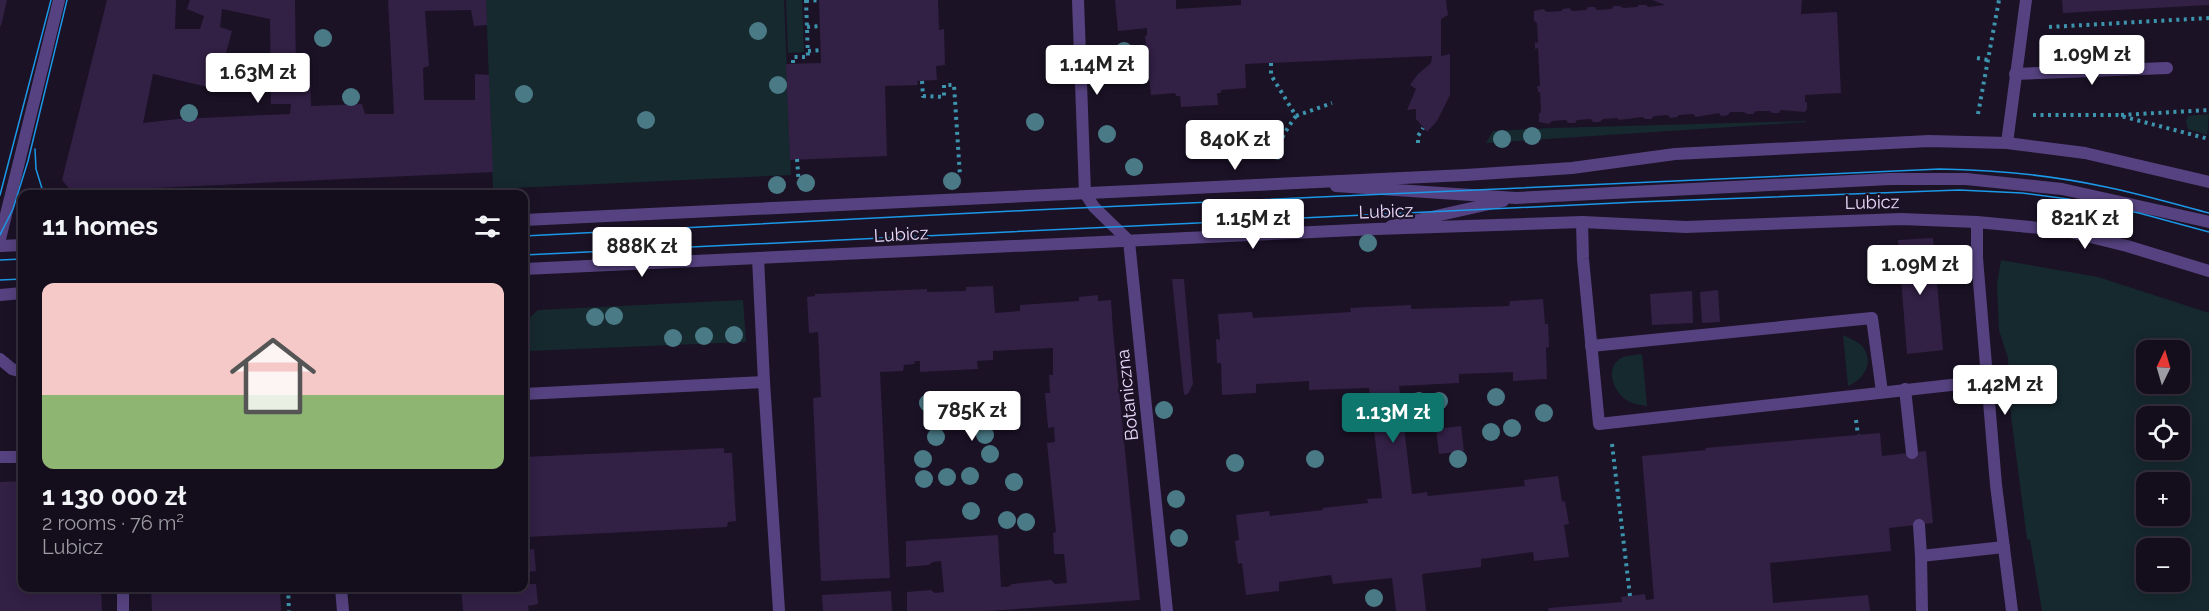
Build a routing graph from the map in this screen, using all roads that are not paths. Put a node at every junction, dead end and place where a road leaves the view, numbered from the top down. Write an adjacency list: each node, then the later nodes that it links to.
1 (59, 0): 16 (street)
2 (1078, 0): 9 (street)
3 (2026, 0): 5 (street)
4 (2167, 68): 5 (street)
5 (2015, 74): 6 (street)
6 (2007, 143): 7 (street, Lubicz); 8 (street, Lubicz)
7 (2209, 182)
8 (1301, 183): 9 (street, Lubicz); 10 (street)
9 (1085, 193): 11 (street, Lubicz); 17 (street)
10 (1516, 198): 14 (street); 15 (street)
11 (528, 220)
12 (1582, 222): 13 (street, Lubicz); 15 (street, Lubicz); 25 (street)
13 (1977, 222): 22 (street, Lubicz); 28 (street)
14 (2209, 222)
15 (1376, 229): 17 (street, Lubicz)
16 (0, 239)
17 (1129, 241): 20 (street, Lubicz); 44 (street, Botaniczna)
18 (18, 244): 19 (street)
19 (0, 246)
20 (758, 258): 21 (street, Lubicz); 29 (street)
21 (528, 269)
22 (2209, 271)
23 (18, 293): 24 (street)
24 (0, 295)
25 (1592, 346): 31 (street); 31 (street)
26 (0, 358): 27 (street)
27 (18, 371)
28 (1987, 381): 30 (street); 37 (street)
29 (764, 382): 32 (street); 43 (street)
30 (1905, 389): 31 (street); 33 (street)
31 (1882, 392)
32 (528, 394)
33 (1912, 453)
34 (0, 457): 35 (street)
35 (18, 457)
36 (1918, 525): 38 (street)
37 (2004, 547): 38 (street); 46 (street)
38 (1921, 556): 45 (street)
39 (123, 592): 41 (street)
40 (341, 592): 42 (street)
41 (123, 611)
42 (343, 611)
43 (779, 611)
44 (1167, 611)
45 (1922, 611)
46 (2012, 611)

